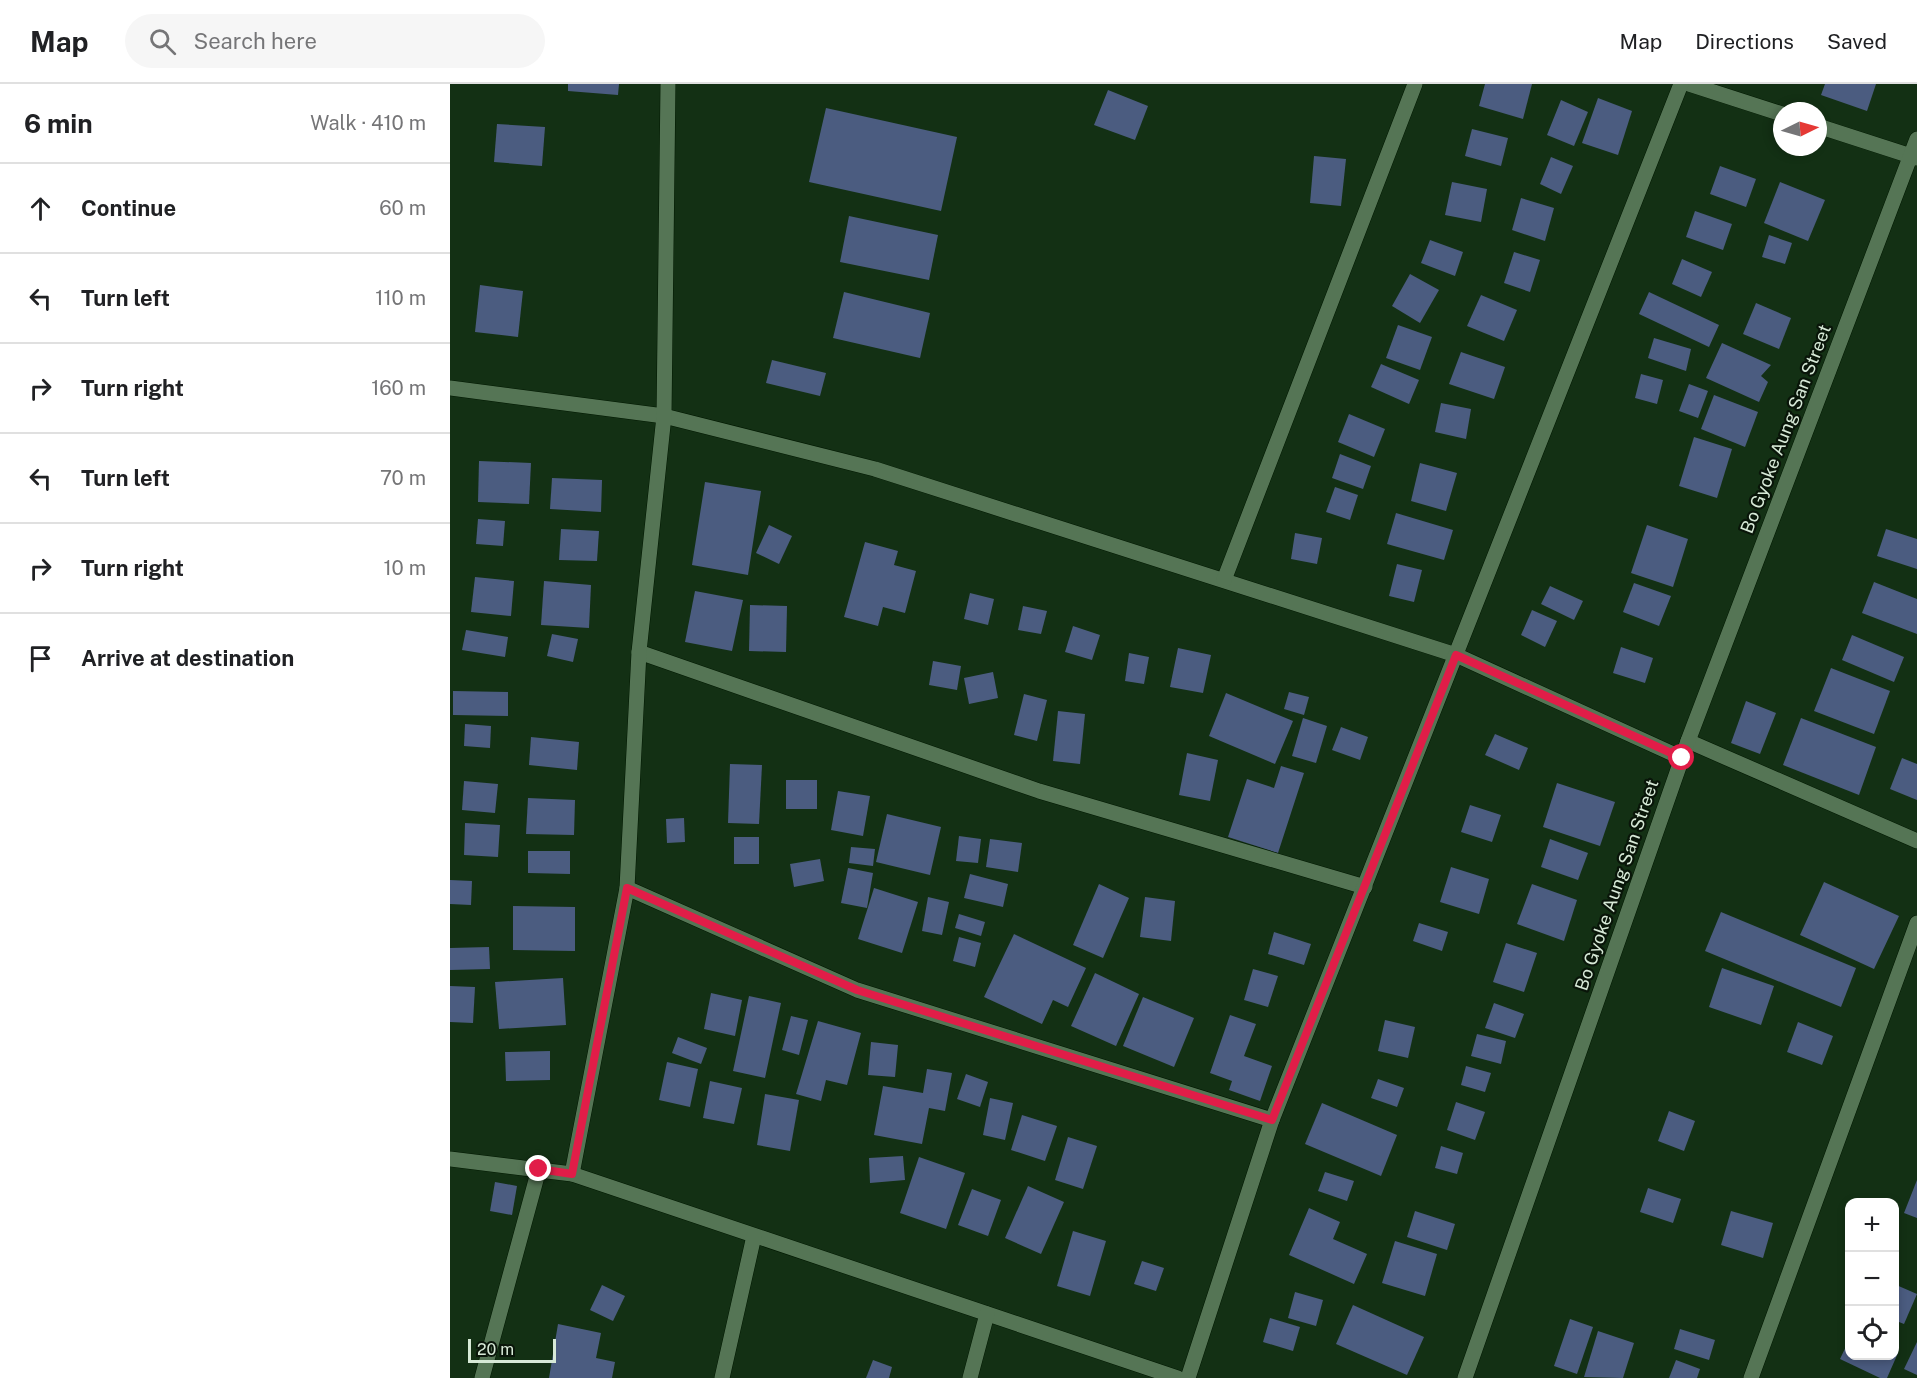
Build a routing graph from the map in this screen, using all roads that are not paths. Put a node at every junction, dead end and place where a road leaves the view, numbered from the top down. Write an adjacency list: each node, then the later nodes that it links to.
1 (668, 84): 10 (street)
2 (1415, 84): 11 (street)
3 (1681, 84): 13 (street)
4 (1689, 84): 5 (street)
5 (1773, 111)
6 (1827, 129): 8 (street)
7 (1917, 139): 8 (street, Bo Gyoke Aung San Street)
8 (1914, 157): 14 (street, Bo Gyoke Aung San Street)
9 (450, 388): 10 (street)
10 (664, 416): 11 (street); 12 (street)
11 (1224, 580): 13 (street)
12 (639, 652): 17 (street); 18 (street)
13 (1456, 655): 15 (street); 17 (street)
14 (1688, 741): 15 (street, Bo Gyoke Aung San Street); 16 (street)
15 (1682, 758): 31 (street, Bo Gyoke Aung San Street)
16 (1917, 841)
17 (1365, 887): 20 (street)
18 (627, 888): 20 (street); 23 (street)
19 (1917, 923): 32 (street)
20 (1272, 1120): 30 (street)
21 (450, 1159): 22 (street)
22 (539, 1169): 23 (street); 26 (street)
23 (572, 1174): 24 (street)
24 (754, 1236): 25 (street); 27 (street)
25 (987, 1314): 28 (street); 29 (street)
26 (482, 1378)
27 (722, 1378)
28 (970, 1378)
29 (1178, 1378)
30 (1188, 1378)
31 (1465, 1378)
32 (1751, 1378)

